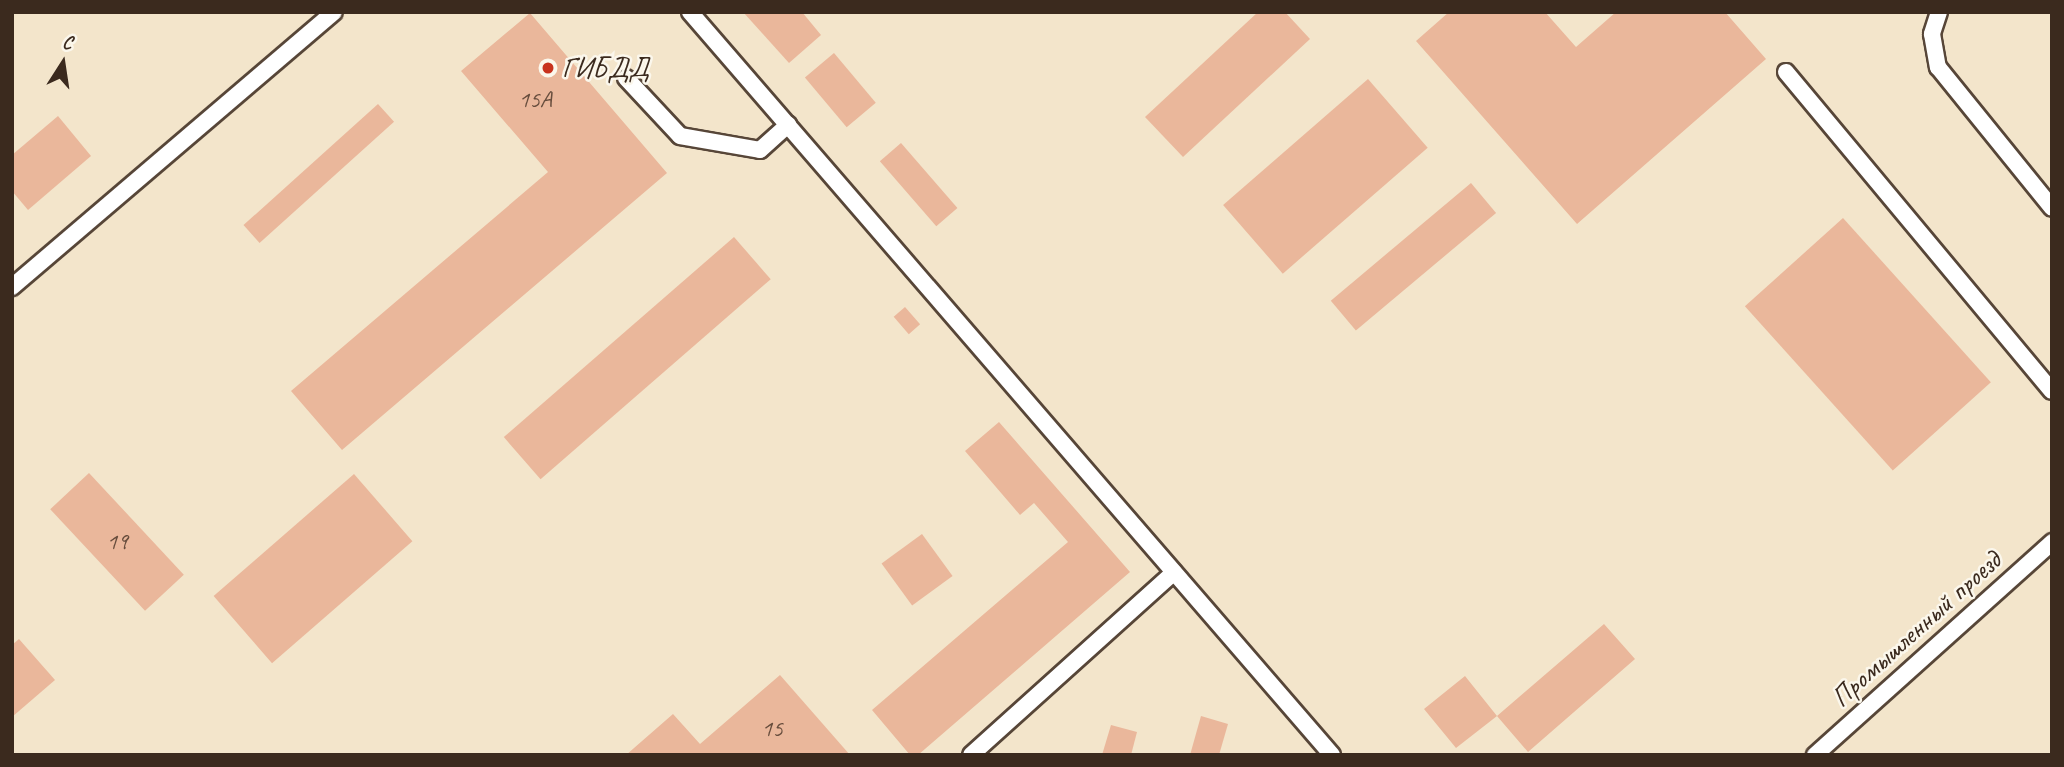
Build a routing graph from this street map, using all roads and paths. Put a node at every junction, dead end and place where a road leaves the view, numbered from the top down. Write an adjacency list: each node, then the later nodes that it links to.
1 (334, 12): 8 (lane)
2 (690, 12): 6 (lane)
3 (1938, 12): 7 (lane)
4 (1786, 72): 9 (lane)
5 (626, 78): 6 (lane)
6 (788, 125): 11 (lane)
7 (2052, 208)
8 (12, 287)
9 (2052, 391)
10 (2052, 542): 14 (lane, Промышленный проезд)
11 (1174, 572): 12 (lane); 13 (lane)
12 (971, 755)
13 (1332, 755)
14 (1815, 755)

